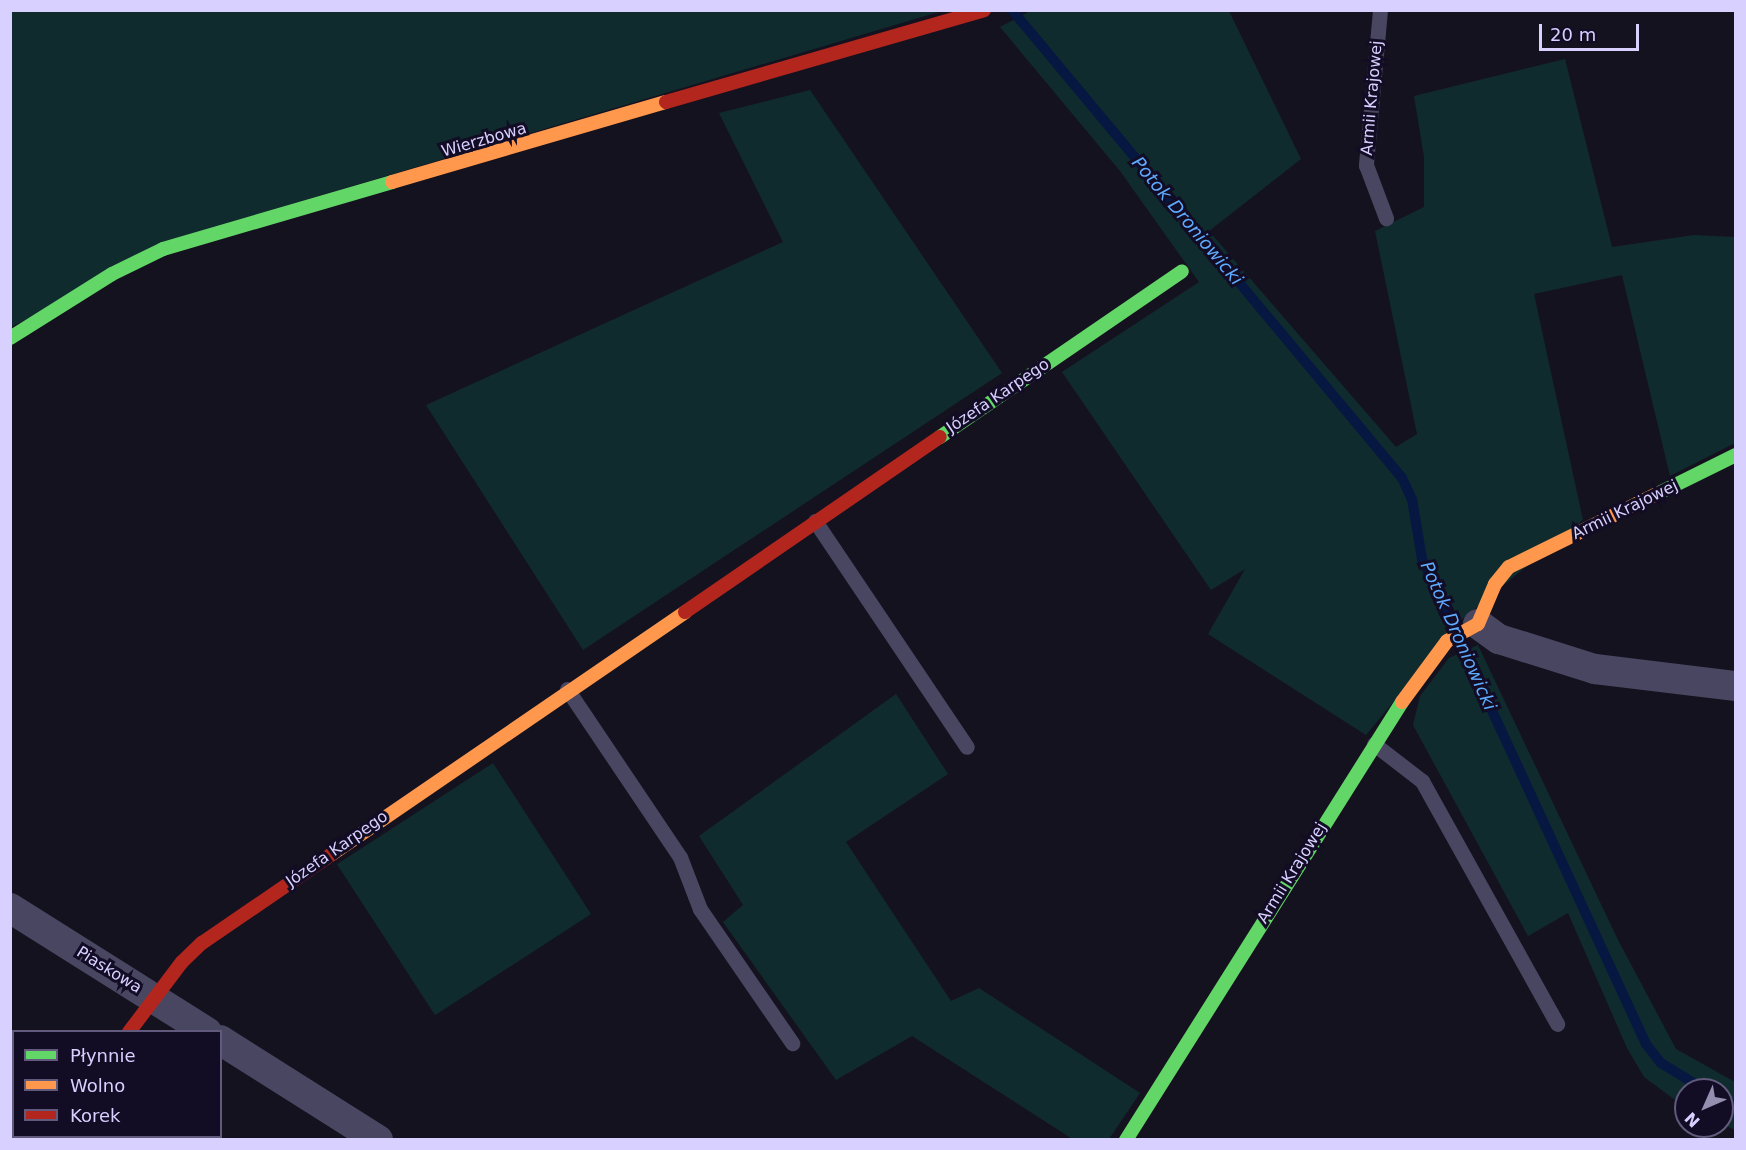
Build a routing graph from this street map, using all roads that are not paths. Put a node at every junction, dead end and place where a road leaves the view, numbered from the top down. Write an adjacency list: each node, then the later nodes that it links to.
1 (984, 10): 5 (street, Wierzbowa)
2 (1380, 10): 3 (lane, Armii Krajowej)
3 (1386, 218)
4 (1182, 271): 7 (street, Józefa Karpego)
5 (10, 338)
6 (1736, 456): 8 (street, Armii Krajowej)
7 (815, 520): 10 (street, Józefa Karpego); 12 (lane)
8 (1471, 628): 9 (street); 11 (street, Armii Krajowej)
9 (1736, 686)
10 (567, 689): 14 (street, Józefa Karpego); 19 (lane)
11 (1374, 744): 15 (lane); 21 (street, Armii Krajowej)
12 (967, 747)
13 (10, 908): 14 (street, Piaskowa)
14 (153, 998): 16 (street, Józefa Karpego); 17 (street, Piaskowa)
15 (1557, 1024)
16 (130, 1030)
17 (204, 1030)
18 (222, 1041): 20 (street)
19 (792, 1043)
20 (378, 1140)
21 (1126, 1140)

